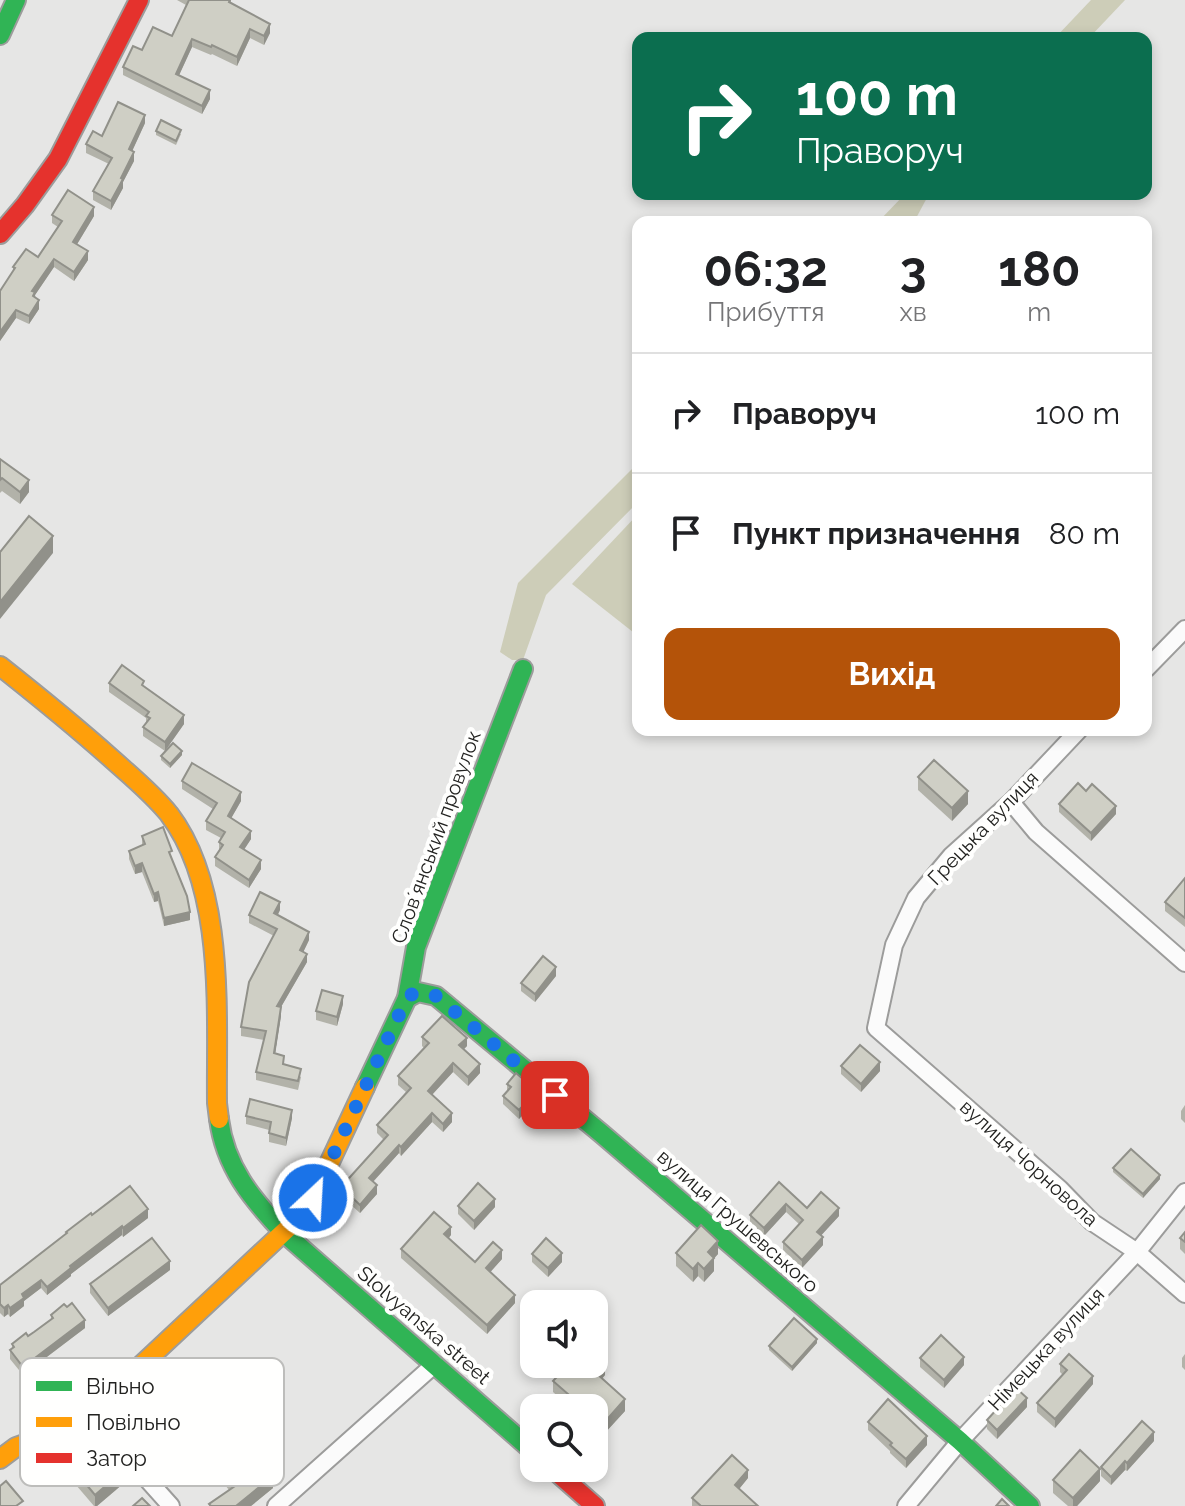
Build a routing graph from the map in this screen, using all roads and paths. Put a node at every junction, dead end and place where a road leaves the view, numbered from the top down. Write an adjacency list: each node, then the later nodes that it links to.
1 (16, 0): 3 (street)
2 (139, 0): 4 (street)
3 (0, 35)
4 (0, 234)
5 (1185, 629): 6 (street)
6 (1152, 663)
7 (0, 666): 15 (street, Slolvyanska street)
8 (523, 669): 12 (street, Словʼянський провулок)
9 (1072, 736): 10 (street, Грецька вулиця)
10 (1011, 802): 11 (street); 13 (street, Грецька вулиця)
11 (1185, 963)
12 (407, 998): 15 (street, Словʼянський провулок); 21 (street, вулиця Грушевського)
13 (876, 1028): 16 (street, вулиця Чорновола)
14 (1185, 1192): 16 (street, Німецька вулиця)
15 (284, 1233): 18 (street, Словʼянський провулок); 19 (street, Slolvyanska street)
16 (1137, 1252): 17 (street, вулиця Чорновола); 21 (street, Німецька вулиця)
17 (1185, 1294)
18 (149, 1358)
19 (435, 1364): 20 (street, Slolvyanska street); 27 (street)
20 (520, 1440)
21 (960, 1441): 29 (street, Німецька вулиця); 30 (street, вулиця Грушевського)
22 (20, 1446): 23 (street)
23 (0, 1459)
24 (568, 1482): 28 (street)
25 (153, 1486): 26 (street)
26 (171, 1506)
27 (276, 1506)
28 (595, 1506)
29 (906, 1506)
30 (1030, 1506)

